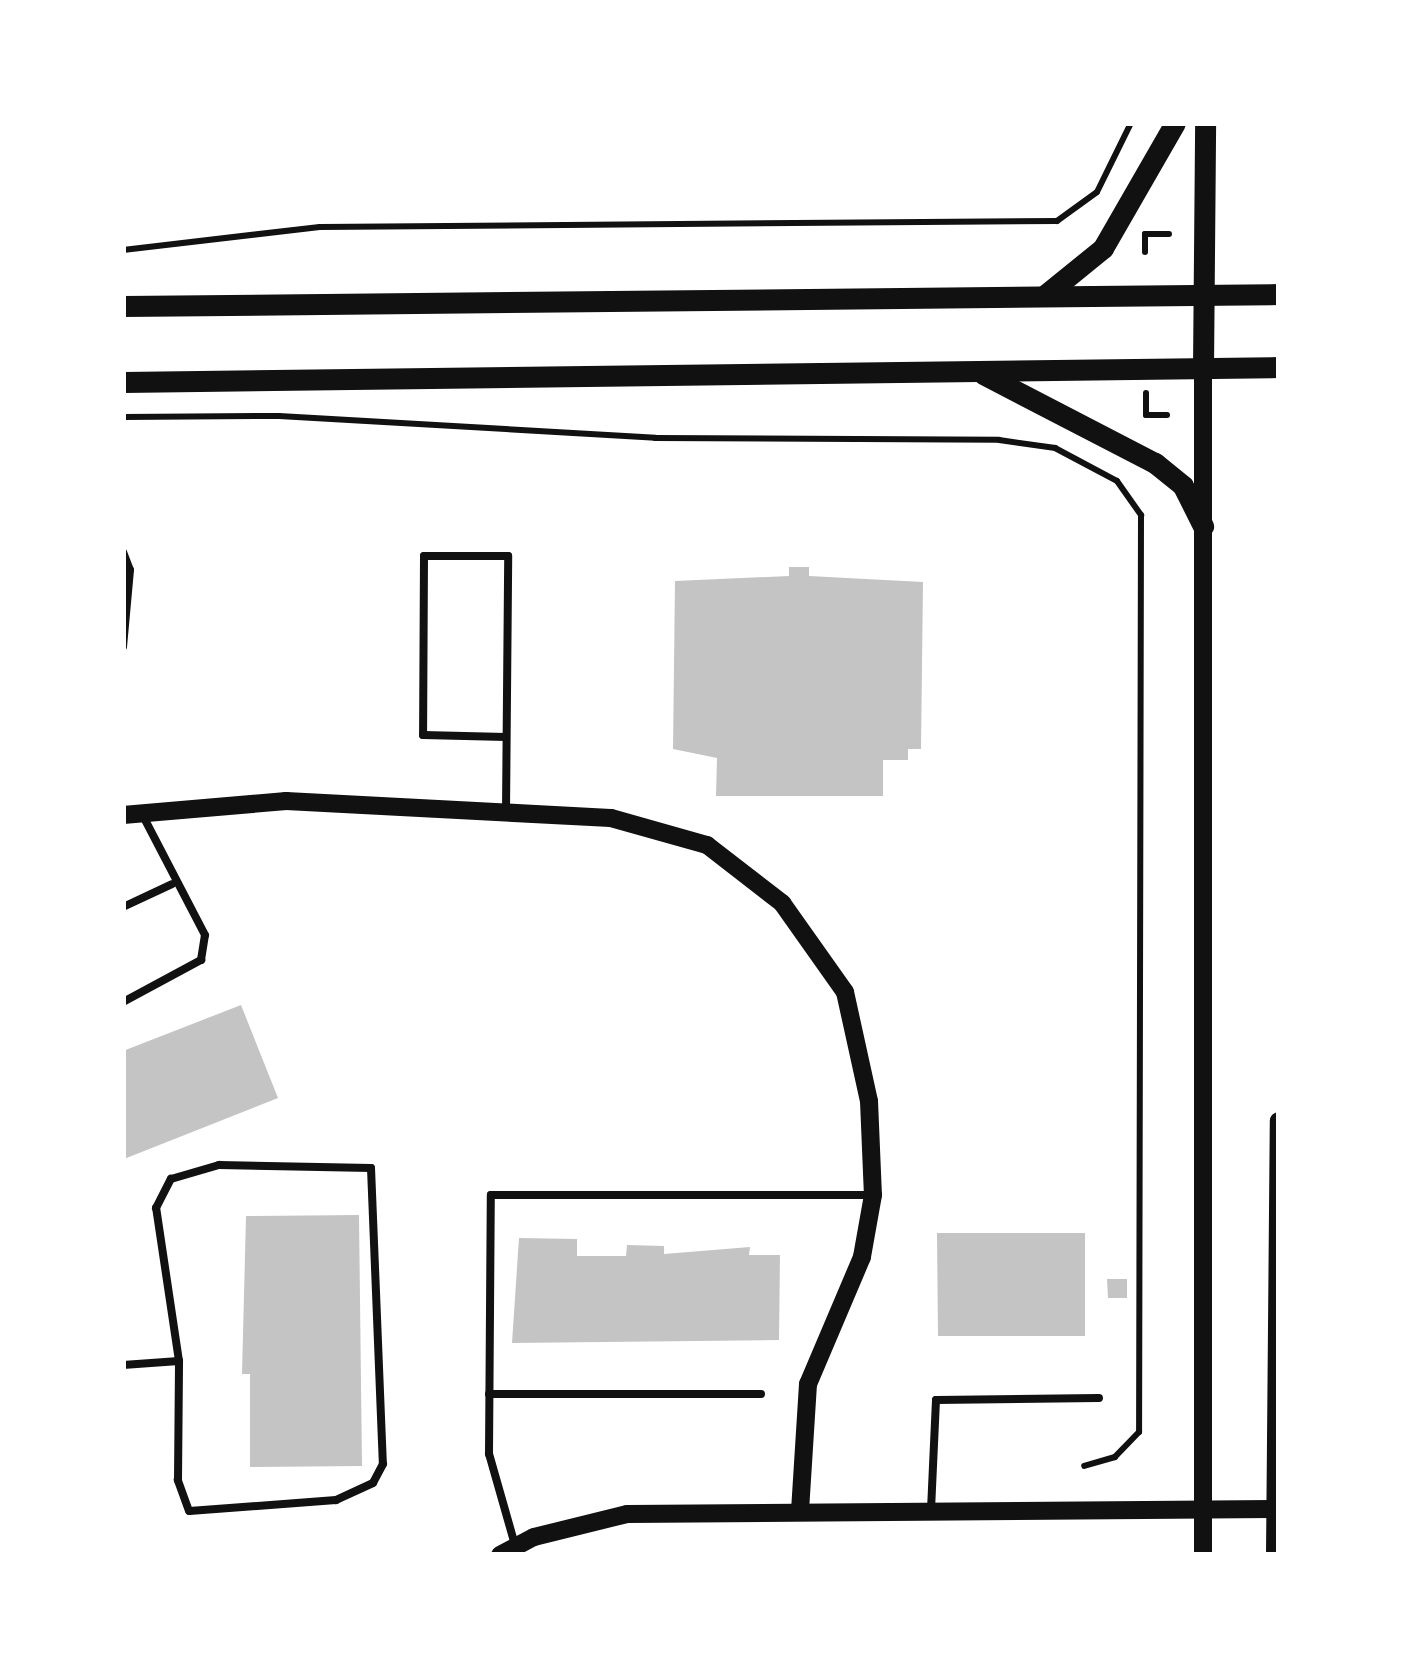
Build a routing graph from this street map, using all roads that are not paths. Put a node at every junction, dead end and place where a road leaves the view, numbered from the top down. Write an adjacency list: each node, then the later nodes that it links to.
1 (1174, 123): 5 (main road)
2 (1204, 123): 4 (main road)
3 (1279, 294): 4 (main road)
4 (1203, 295): 5 (main road); 8 (main road)
5 (1044, 297): 6 (main road)
6 (123, 306)
7 (1279, 367): 8 (main road)
8 (1203, 368): 9 (main road); 11 (street)
9 (978, 370): 10 (main road); 11 (main road)
10 (123, 382)
11 (1203, 526): 28 (street)
12 (123, 552): 13 (lane)
13 (123, 646)
14 (506, 737): 14 (lane); 16 (lane)
15 (131, 812): 16 (street); 17 (lane)
16 (506, 812): 21 (street)
17 (172, 884): 18 (lane); 19 (lane)
18 (123, 907)
19 (123, 1002)
20 (1279, 1121): 27 (street)
21 (874, 1195): 24 (lane); 30 (street)
22 (179, 1361): 22 (lane); 23 (lane)
23 (123, 1365)
24 (489, 1394): 25 (lane); 31 (lane)
25 (761, 1394)
26 (1099, 1398): 29 (lane)
27 (1276, 1509): 28 (street); 33 (street)
28 (1203, 1510): 29 (street); 32 (street)
29 (932, 1511): 30 (street)
30 (800, 1513): 31 (street)
31 (508, 1551)
32 (1203, 1555)
33 (1275, 1555)

